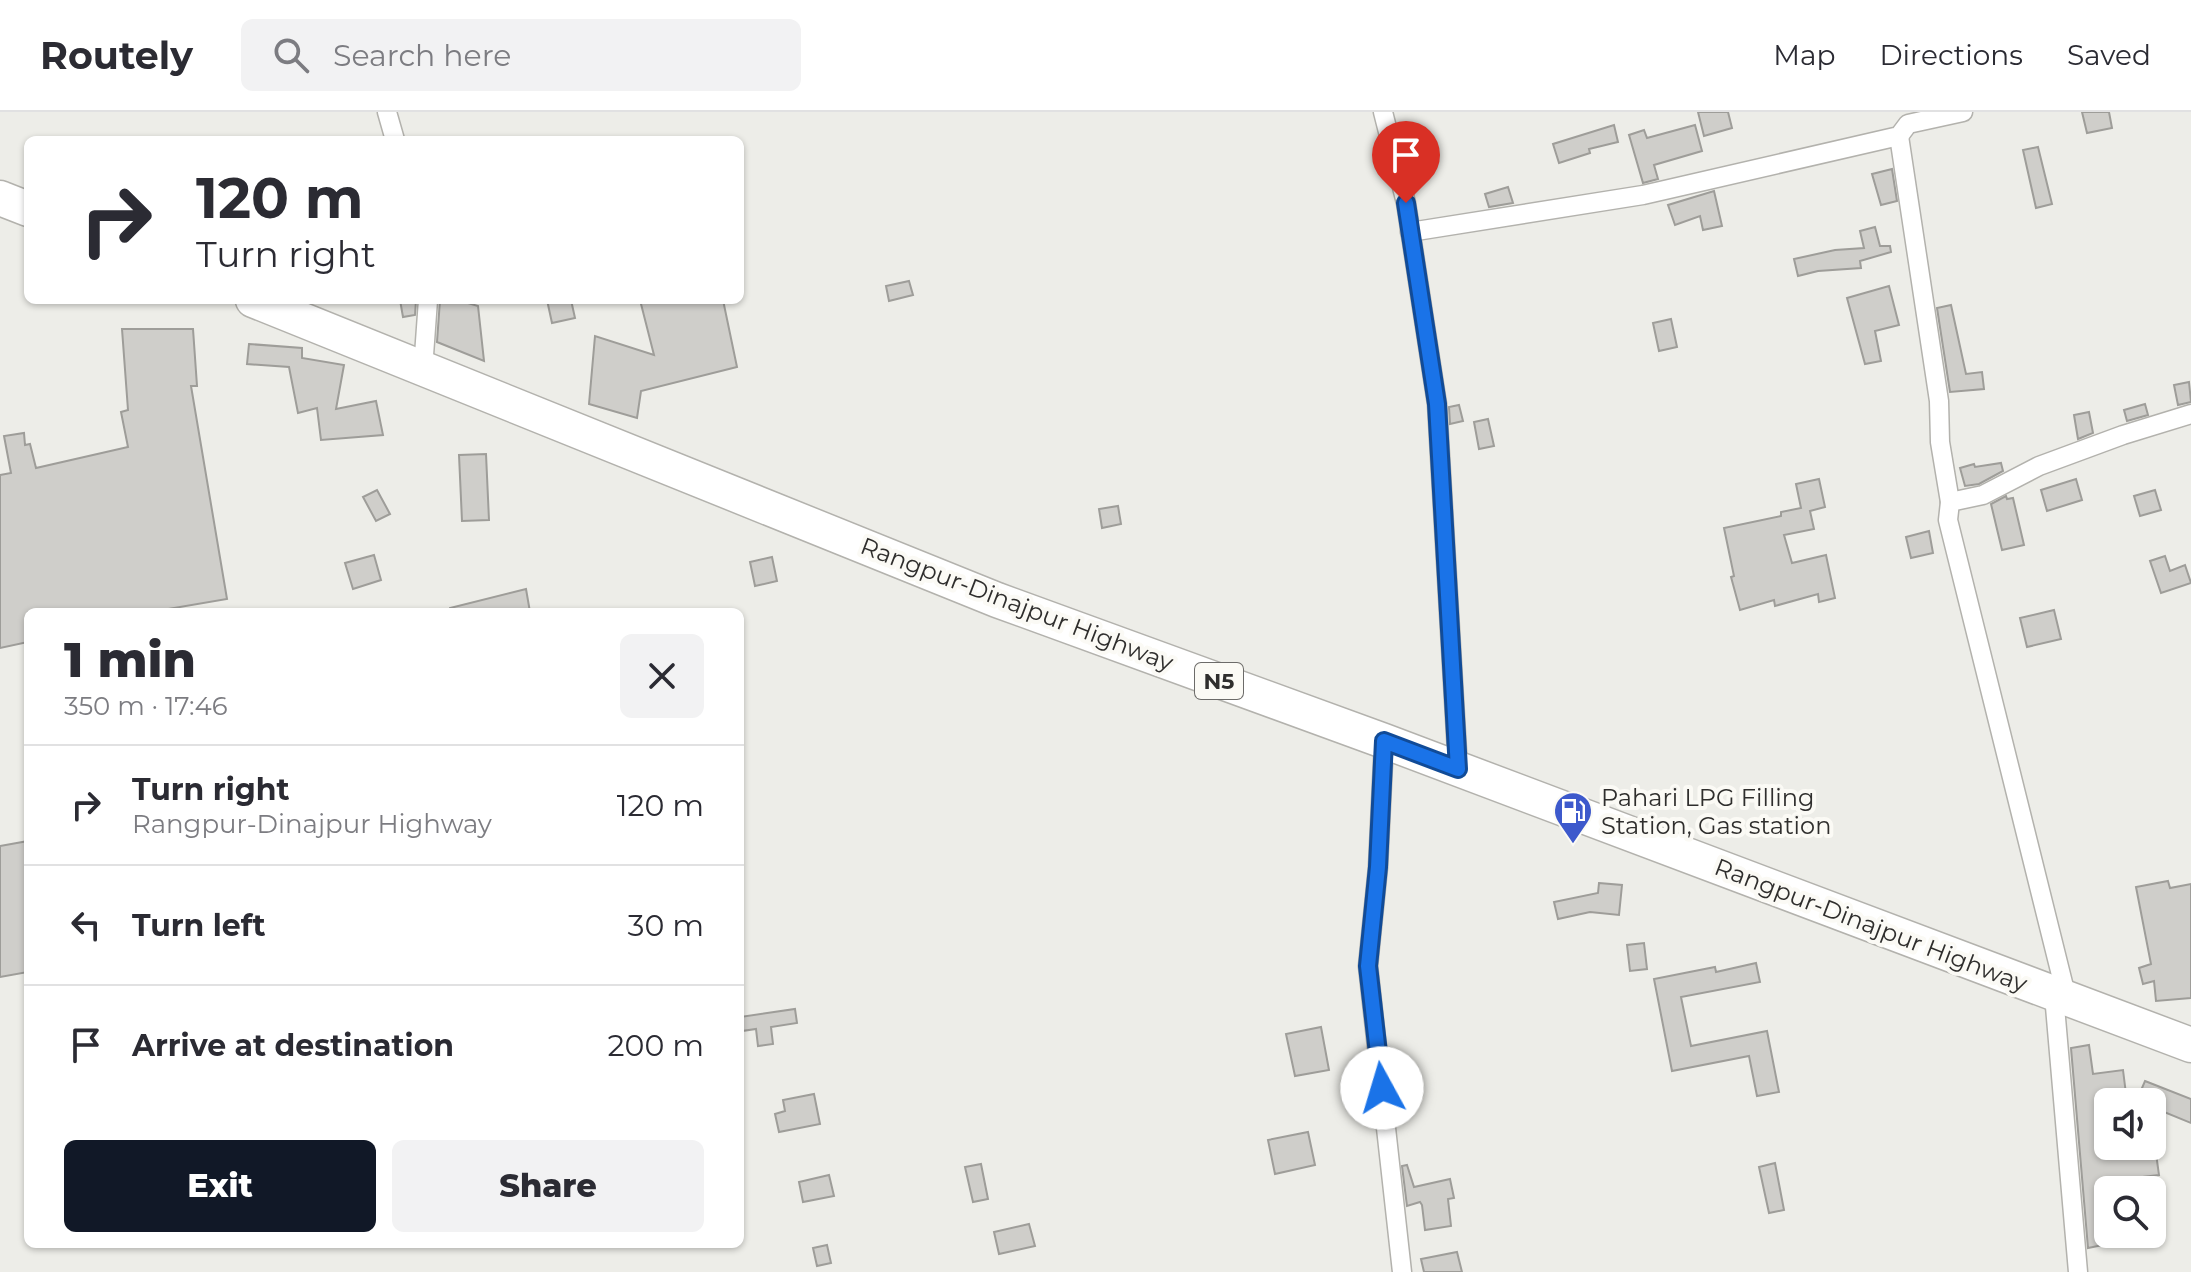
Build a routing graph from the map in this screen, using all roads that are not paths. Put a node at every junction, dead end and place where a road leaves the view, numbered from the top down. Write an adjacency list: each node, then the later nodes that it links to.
1 (387, 112): 4 (street)
2 (1383, 112): 8 (street)
3 (1963, 112): 5 (street)
4 (394, 136)
5 (1899, 136): 8 (street); 13 (street)
6 (0, 198): 7 (highway)
7 (24, 207)
8 (1410, 232): 15 (street)
9 (263, 304): 11 (highway, Rangpur-Dinajpur Highway / N5)
10 (428, 304): 11 (street)
11 (423, 369): 14 (highway, Rangpur-Dinajpur Highway / N5)
12 (2191, 414): 13 (street)
13 (1950, 502): 16 (street)
14 (1384, 741): 15 (highway, Rangpur-Dinajpur Highway / N5); 18 (street)
15 (1458, 769): 16 (highway, Rangpur-Dinajpur Highway / N5)
16 (2060, 997): 17 (highway, Rangpur-Dinajpur Highway / N5); 19 (street)
17 (2191, 1045)
18 (1402, 1272)
19 (2078, 1272)

